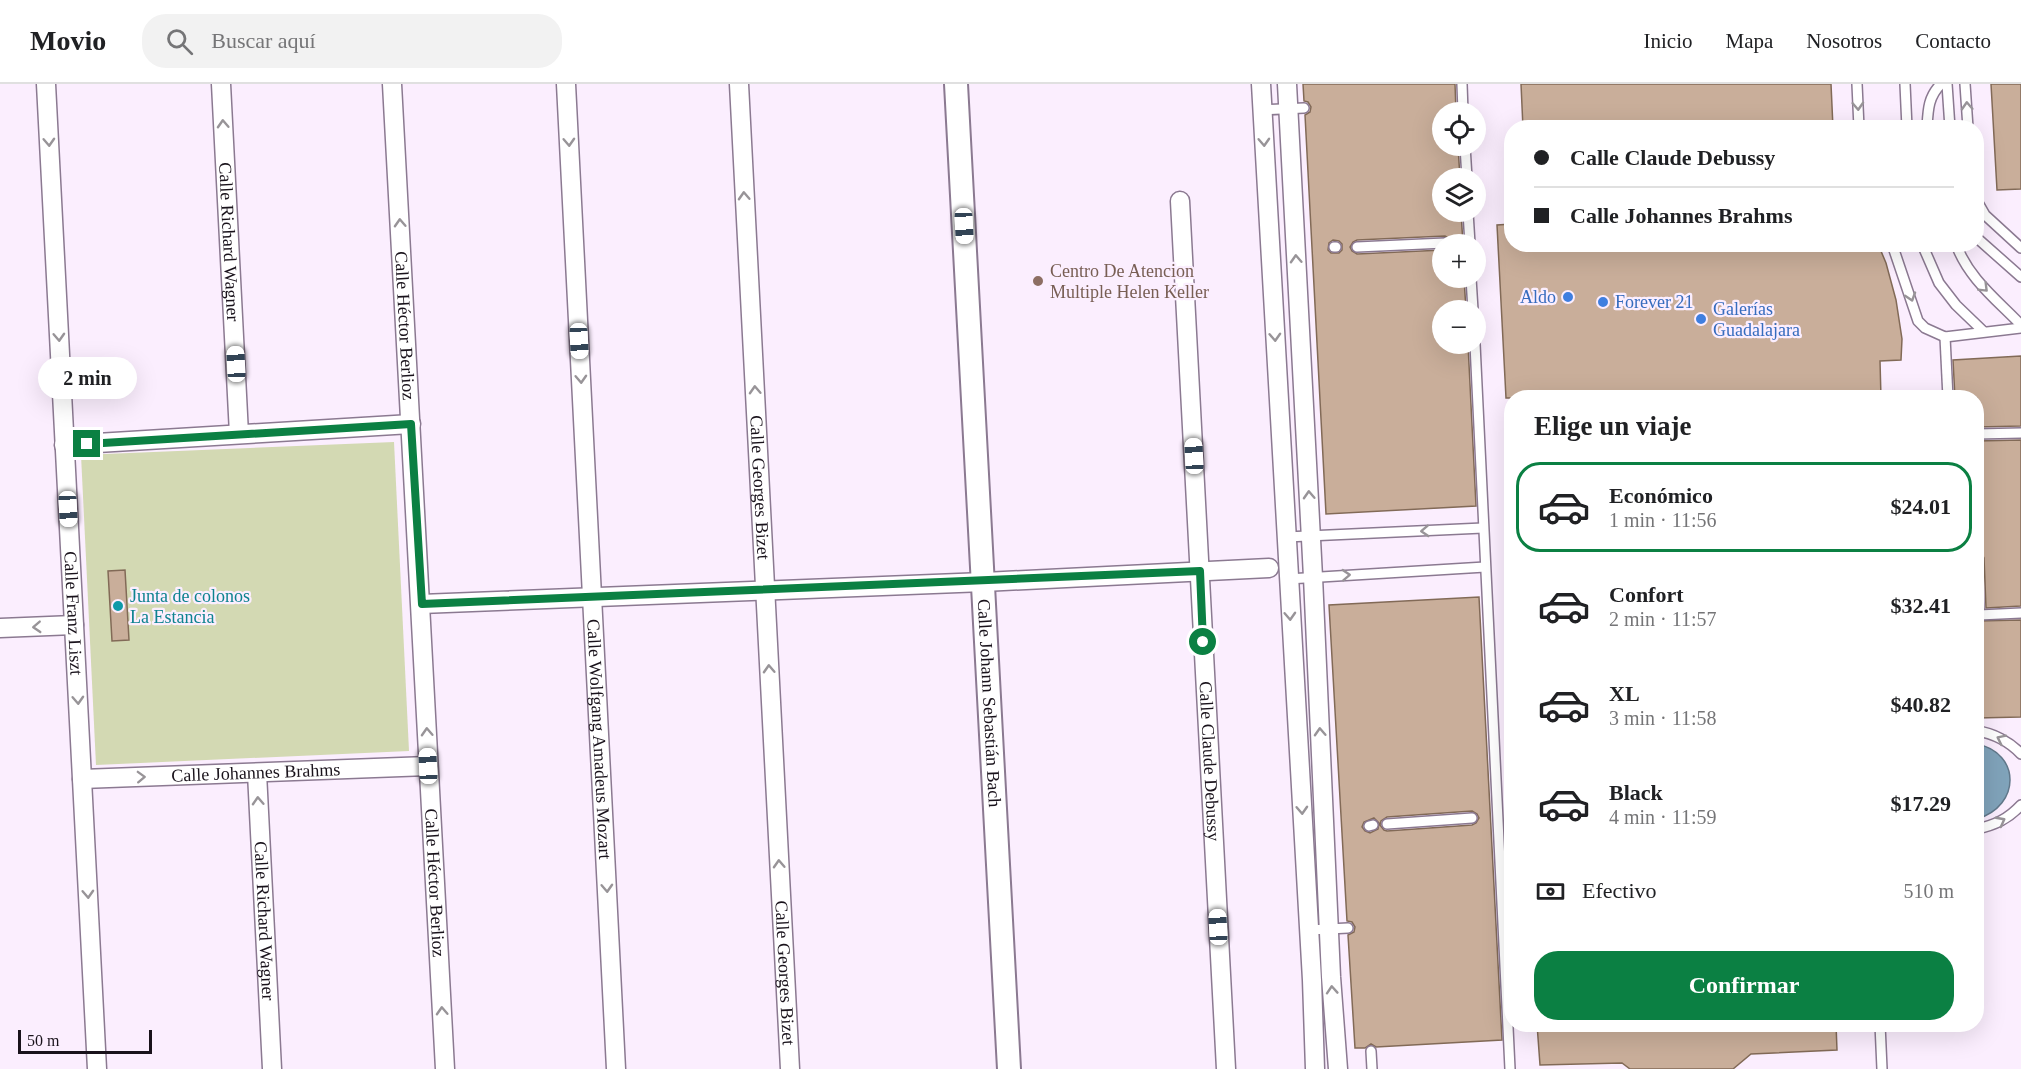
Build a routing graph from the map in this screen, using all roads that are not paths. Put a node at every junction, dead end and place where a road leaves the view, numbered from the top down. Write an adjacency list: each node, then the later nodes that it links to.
1 (46, 84): 42 (street, Calle Franz Liszt, one-way to 42)
2 (221, 84): 40 (street, Calle Richard Wagner, one-way to 2)
3 (392, 84): 38 (street, Calle Héctor Berlioz, one-way to 3)
4 (566, 84): 53 (street, Calle Wolfgang Amadeus Mozart, one-way to 53)
5 (739, 84): 52 (street, Calle Georges Bizet, one-way to 5)
6 (956, 84): 51 (street, Calle Johann Sebastián Bach)
7 (1261, 84): 17 (street)
8 (1287, 84): 16 (street)
9 (1462, 84): 15 (lane)
10 (1857, 84): 18 (lane, one-way to 18)
11 (1905, 84): 19 (lane)
12 (1941, 84): 20 (lane)
13 (1947, 84): 21 (lane)
14 (1965, 84): 22 (lane, one-way to 14)
15 (1463, 102)
16 (1296, 108): 17 (lane); 44 (street, one-way to 16)
17 (1263, 110): 45 (street, one-way to 45)
18 (1859, 120)
19 (1907, 120)
20 (1927, 120)
21 (1949, 120)
22 (1967, 120)
23 (1180, 201): 48 (street, Calle Claude Debussy)
24 (1984, 213): 28 (lane)
25 (1432, 244): 27 (lane)
26 (1984, 244): 32 (lane)
27 (1357, 247)
28 (2021, 248)
29 (1895, 252): 35 (lane, one-way to 35)
30 (1925, 252): 34 (lane)
31 (1959, 252): 33 (lane, one-way to 33)
32 (2021, 277)
33 (2021, 327): 34 (lane)
34 (1983, 331): 35 (lane)
35 (1945, 337): 37 (lane)
36 (1474, 354): 43 (lane)
37 (1948, 390)
38 (411, 424): 40 (street); 54 (street, Calle Héctor Berlioz)
39 (2021, 433): 41 (lane)
40 (239, 434): 42 (street)
41 (1984, 434)
42 (64, 445): 57 (street, Calle Franz Liszt)
43 (1483, 528): 44 (lane, one-way to 44); 46 (lane)
44 (1311, 536): 45 (lane); 49 (street)
45 (1286, 537): 50 (street)
46 (1485, 567): 49 (lane, one-way to 46); 71 (lane)
47 (1269, 568): 48 (street)
48 (1200, 571): 51 (street); 84 (street, Calle Claude Debussy)
49 (1313, 577): 50 (lane); 69 (street, one-way to 49)
50 (1288, 579): 70 (street, one-way to 70)
51 (984, 582): 52 (street); 83 (street, Calle Johann Sebastián Bach)
52 (765, 591): 53 (street); 82 (street, Calle Georges Bizet, one-way to 52)
53 (592, 598): 54 (street); 81 (street, Calle Wolfgang Amadeus Mozart, one-way to 81)
54 (422, 604): 61 (street, Calle Héctor Berlioz, one-way to 54)
55 (2021, 614): 56 (lane)
56 (1984, 615)
57 (74, 625): 58 (street, one-way to 58); 63 (street, Calle Franz Liszt, one-way to 63)
58 (0, 628)
59 (1984, 733): 60 (lane, one-way to 59)
60 (2021, 754)
61 (428, 766): 62 (street, Calle Johannes Brahms); 80 (street, Calle Héctor Berlioz, one-way to 61)
62 (257, 772): 63 (street, Calle Johannes Brahms, one-way to 62); 79 (street, Calle Richard Wagner, one-way to 62)
63 (82, 779): 78 (street, Calle Franz Liszt, one-way to 78)
64 (2021, 806): 67 (lane, one-way to 64)
65 (1472, 818): 66 (lane)
66 (1387, 824)
67 (1984, 827)
68 (1348, 928): 69 (lane)
69 (1329, 929): 70 (lane); 73 (street, one-way to 69)
70 (1309, 930): 72 (street)
71 (1504, 949)
72 (1314, 1025): 73 (street); 85 (street)
73 (1335, 1025): 86 (street)
74 (1508, 1032): 87 (lane)
75 (1880, 1032): 88 (lane)
76 (1371, 1051): 77 (lane)
77 (1372, 1067)
78 (97, 1069)
79 (272, 1069)
80 (445, 1069)
81 (616, 1069)
82 (790, 1069)
83 (1009, 1069)
84 (1226, 1069)
85 (1315, 1069)
86 (1338, 1069)
87 (1510, 1069)
88 (1882, 1069)

